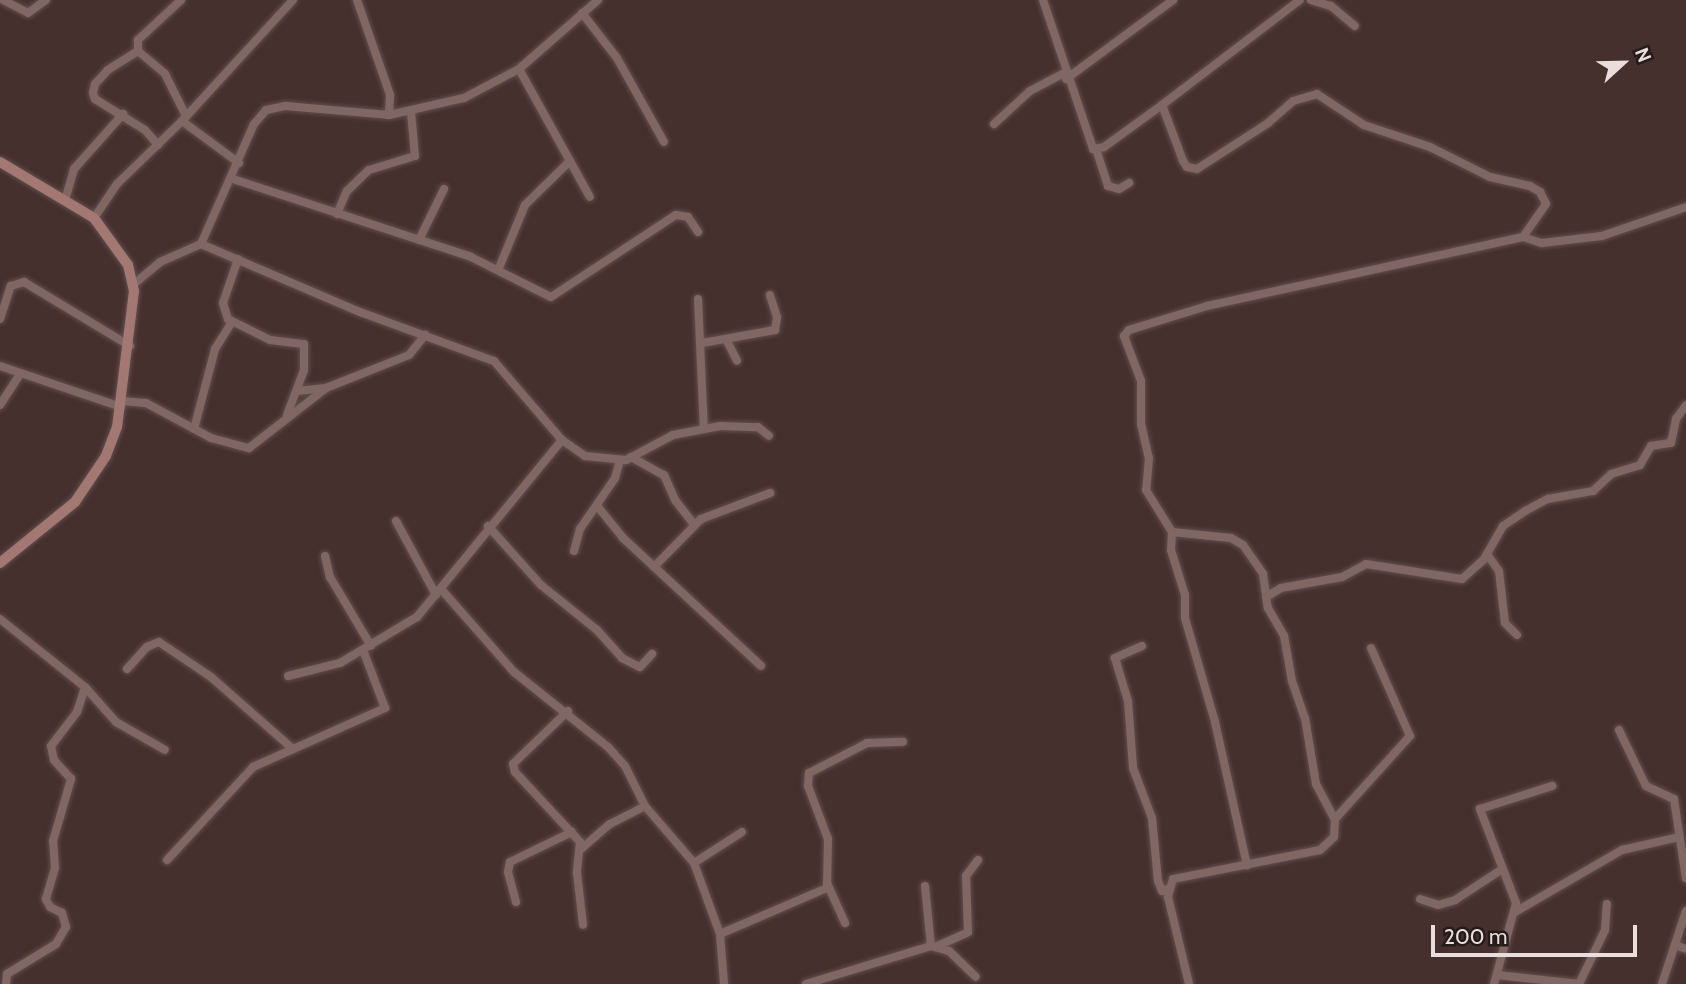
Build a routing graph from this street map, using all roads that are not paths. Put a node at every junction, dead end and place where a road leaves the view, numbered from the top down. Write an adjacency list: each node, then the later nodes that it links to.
1 (2, 0): 2 (street)
2 (46, 0)
3 (181, 0): 13 (street)
4 (293, 0): 20 (street)
5 (357, 0): 19 (street)
6 (598, 0): 11 (street)
7 (1043, 0): 15 (street)
8 (1173, 0): 15 (street)
9 (1300, 0): 16 (street)
10 (1311, 0): 12 (street)
11 (585, 7): 14 (street); 22 (street)
12 (1355, 26)
13 (138, 51): 18 (street); 20 (street)
14 (519, 69): 17 (street); 26 (street)
15 (1065, 76): 21 (street); 24 (street)
16 (1162, 105): 24 (street); 37 (street)
17 (411, 112): 19 (street); 34 (street)
18 (122, 114): 23 (street); 31 (street)
19 (389, 115): 27 (street)
20 (184, 118): 23 (street); 27 (street)
21 (993, 124)
22 (664, 142)
23 (158, 145): 35 (street)
24 (1096, 149): 29 (street)
25 (0, 162): 31 (main road)
26 (570, 162): 32 (street); 41 (street)
27 (239, 163): 28 (street)
28 (233, 179): 34 (street); 39 (street)
29 (1129, 183)
30 (444, 189): 38 (street)
31 (65, 197): 35 (main road)
32 (590, 197)
33 (1686, 207): 37 (street)
34 (337, 214): 38 (street)
35 (94, 218): 42 (main road)
36 (698, 232): 41 (street)
37 (1523, 237): 71 (street)
38 (419, 240): 41 (street)
39 (201, 244): 40 (street); 42 (street)
40 (238, 259): 46 (street); 47 (street)
41 (499, 268)
42 (134, 284): 50 (main road)
43 (770, 295): 48 (street)
44 (698, 299): 49 (street)
45 (0, 319): 50 (street)
46 (232, 322): 55 (street); 60 (street)
47 (425, 335): 54 (street); 63 (street)
48 (727, 341): 49 (street); 51 (street)
49 (702, 343): 61 (street)
50 (130, 346): 56 (main road)
51 (737, 361)
52 (0, 366): 53 (street)
53 (20, 374): 56 (street); 57 (street)
54 (326, 388): 55 (street); 59 (street)
55 (297, 391): 59 (street)
56 (121, 404): 60 (street); 75 (main road)
57 (0, 405)
58 (1686, 405): 73 (street)
59 (286, 418): 60 (street)
60 (194, 429)
61 (704, 429): 62 (street); 64 (street)
62 (769, 436)
63 (562, 440): 65 (street); 70 (street)
64 (631, 457): 65 (street); 69 (street)
65 (620, 461): 67 (street)
66 (769, 493): 69 (street)
67 (598, 507): 72 (street); 76 (street)
68 (396, 521): 77 (street)
69 (694, 524): 76 (street)
70 (488, 526): 77 (street); 84 (street)
71 (1172, 532): 78 (street); 104 (street)
72 (574, 551)
73 (1487, 554): 78 (street); 80 (street)
74 (325, 556): 82 (street)
75 (0, 563)
76 (654, 567): 85 (street)
77 (439, 592): 82 (street); 89 (street)
78 (1266, 597): 96 (street)
79 (0, 619): 88 (street)
80 (1517, 635)
81 (1142, 646): 109 (street)
82 (367, 648): 87 (street); 92 (street)
83 (1371, 648): 96 (street)
84 (652, 654)
85 (761, 666)
86 (127, 669): 92 (street)
87 (288, 676)
88 (85, 687): 93 (street); 123 (street)
89 (568, 711): 95 (street); 97 (street)
90 (1619, 730): 99 (street)
91 (902, 742): 107 (street)
92 (293, 749): 101 (street)
93 (165, 750)
94 (1552, 786): 105 (street)
95 (645, 806): 100 (street); 103 (street)
96 (1335, 819): 104 (street)
97 (572, 832): 100 (street); 111 (street)
98 (742, 832): 103 (street)
99 (1679, 837): 106 (street); 114 (street)
100 (583, 844): 116 (street)
101 (167, 860)
102 (978, 860): 119 (street)
103 (694, 863): 117 (street)
104 (1247, 864): 109 (street)
105 (1501, 870): 110 (street); 114 (street)
106 (1686, 878)
107 (826, 880): 115 (street); 117 (street)
108 (925, 886): 119 (street)
109 (1168, 889): 126 (street)
110 (1420, 899)
111 (516, 902)
112 (1607, 904): 127 (street)
113 (1686, 911): 118 (street)
114 (1515, 912): 122 (street)
115 (845, 923)
116 (583, 925)
117 (720, 934): 124 (street)
118 (1675, 945): 120 (street); 128 (street)
119 (933, 946): 121 (street); 125 (street)
120 (1686, 949)
121 (976, 977)
122 (1495, 980): 127 (street)
123 (6, 984)
124 (724, 984)
125 (806, 984)
126 (1189, 984)
127 (1579, 984)
128 (1662, 984)

